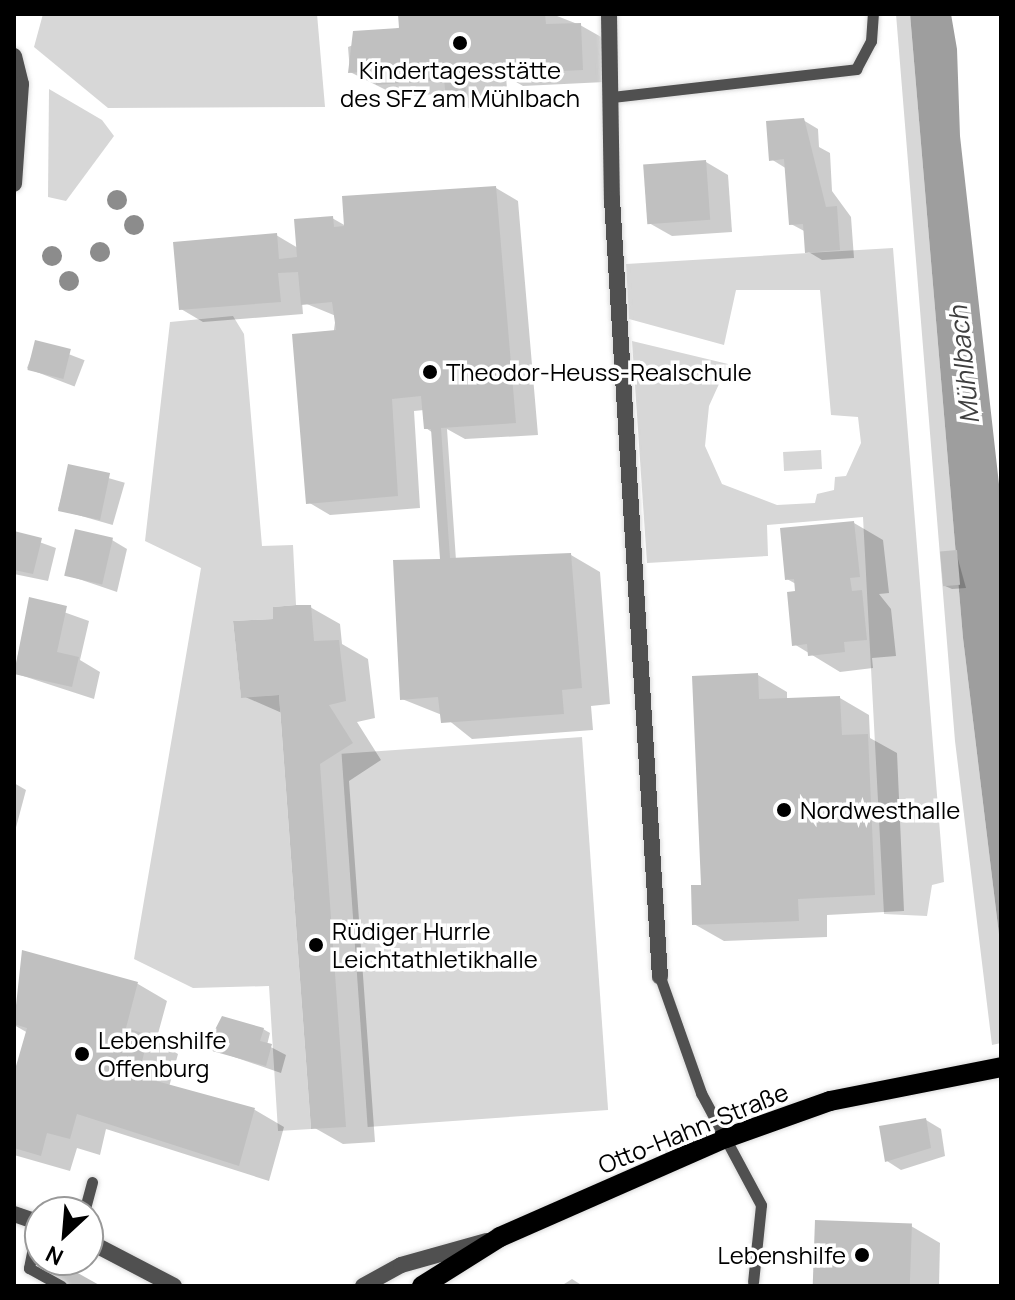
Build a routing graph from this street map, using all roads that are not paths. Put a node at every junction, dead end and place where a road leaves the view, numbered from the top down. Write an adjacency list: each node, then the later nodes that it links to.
1 (609, 14): 4 (street)
2 (873, 14): 4 (lane)
3 (14, 56): 5 (street)
4 (612, 97): 6 (street)
5 (14, 184)
6 (660, 977): 8 (lane)
7 (1001, 1067): 8 (main road, Otto-Hahn-Straße)
8 (726, 1138): 11 (main road, Otto-Hahn-Straße); 15 (lane)
9 (92, 1182): 10 (lane)
10 (88, 1196)
11 (500, 1237): 18 (street); 19 (main road, Otto-Hahn-Straße)
12 (104, 1251): 14 (street)
13 (43, 1276): 16 (lane)
14 (149, 1279): 17 (street)
15 (753, 1282)
16 (61, 1286)
17 (174, 1286)
18 (363, 1286)
19 (422, 1286)

